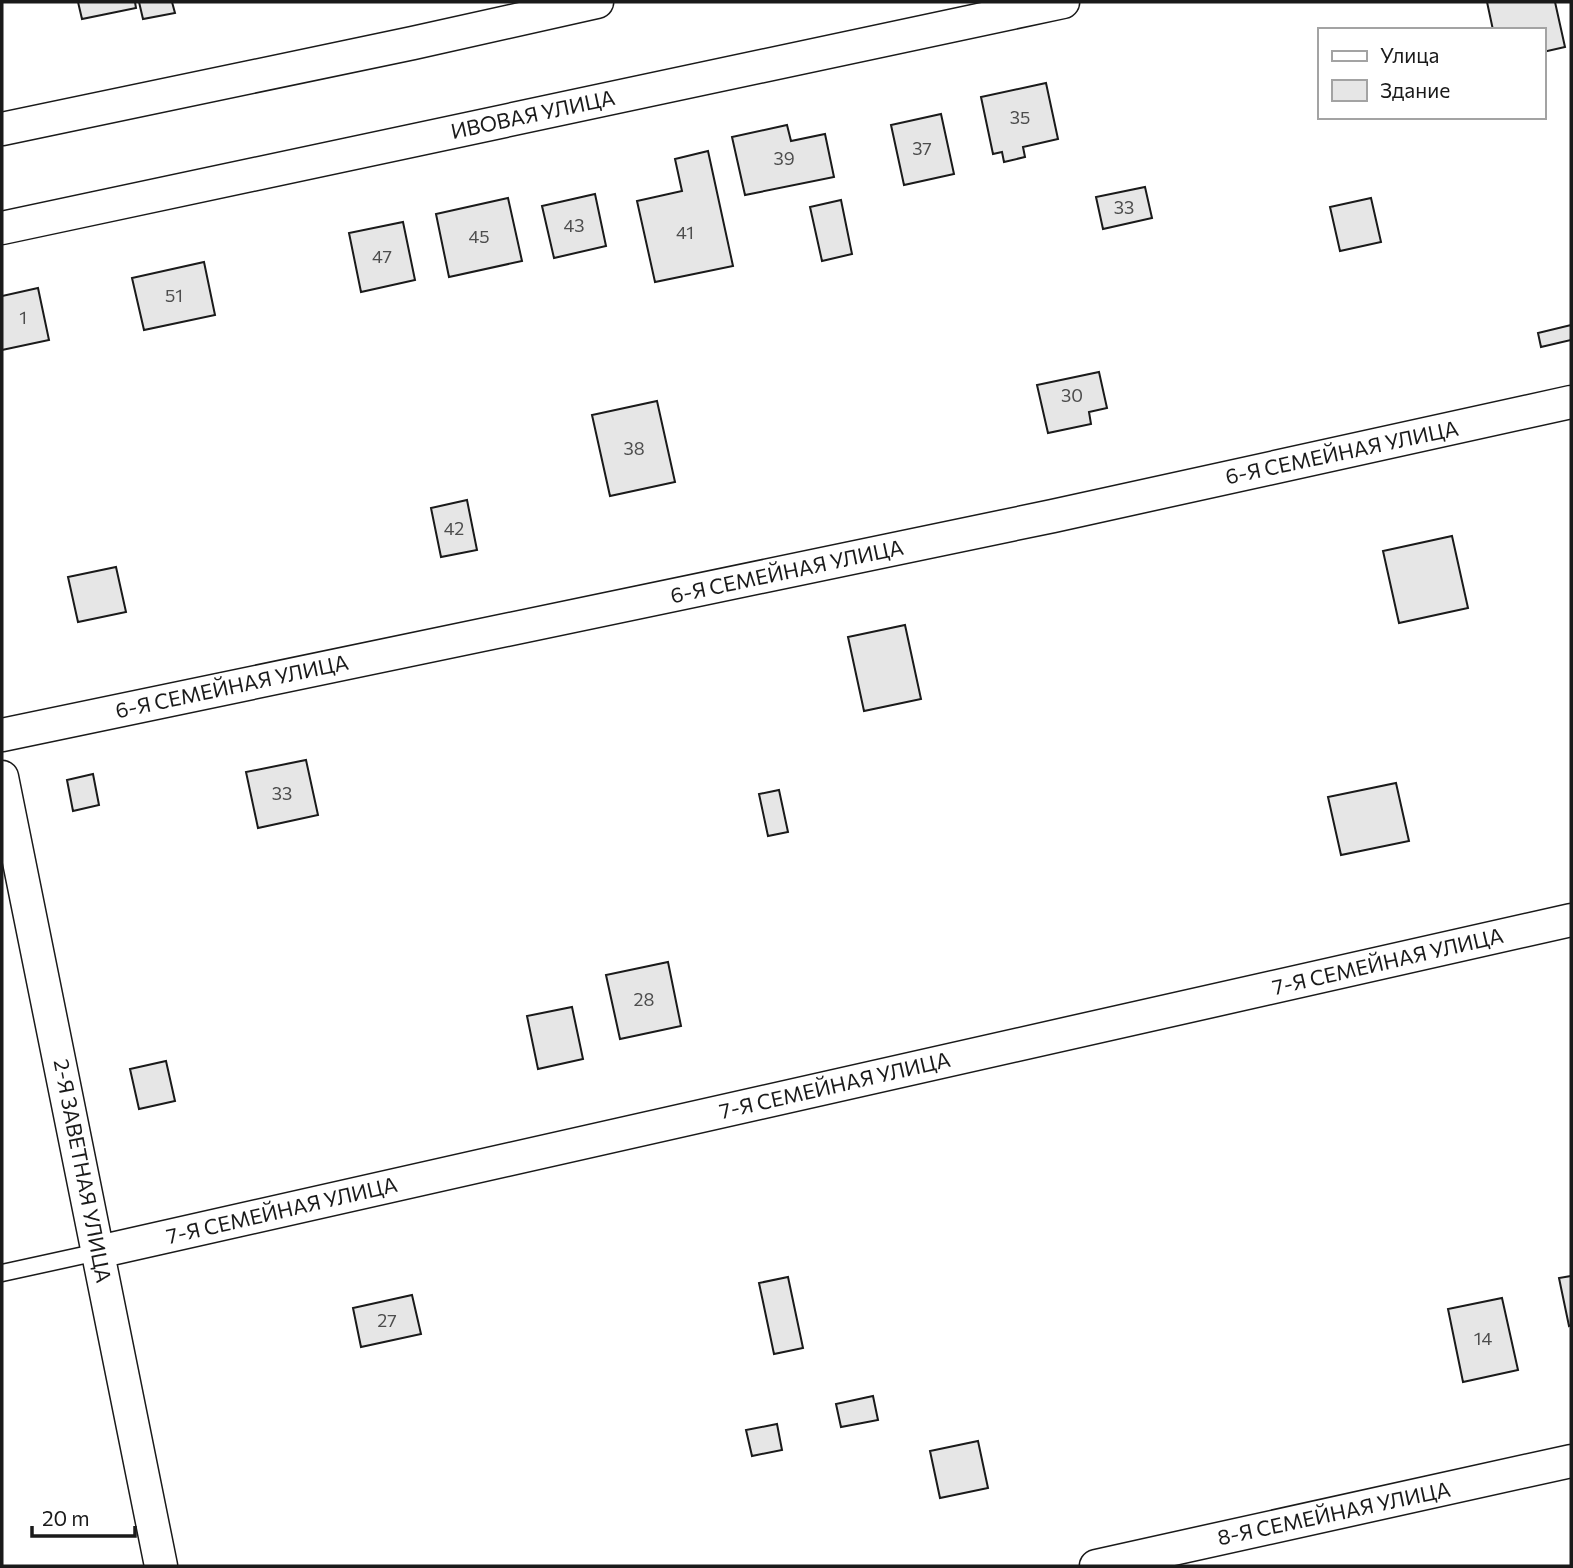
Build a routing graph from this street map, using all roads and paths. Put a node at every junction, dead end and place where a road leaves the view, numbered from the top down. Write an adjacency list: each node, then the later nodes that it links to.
1 (597, 2): 3 (street)
2 (1063, 2): 4 (street, ИВОВАЯ УЛИЦА)
3 (2, 129)
4 (2, 228)
5 (1571, 402): 6 (street, 6-Я СЕМЕЙНАЯ УЛИЦА)
6 (2, 735)
7 (2, 777): 9 (street, 2-Я ЗАВЕТНАЯ УЛИЦА)
8 (1571, 920): 9 (street, 7-Я СЕМЕЙНАЯ УЛИЦА)
9 (99, 1252): 10 (lane); 12 (street, 2-Я ЗАВЕТНАЯ УЛИЦА)
10 (2, 1273)
11 (1571, 1461): 13 (street, 8-Я СЕМЕЙНАЯ УЛИЦА)
12 (161, 1566)
13 (1096, 1566)

